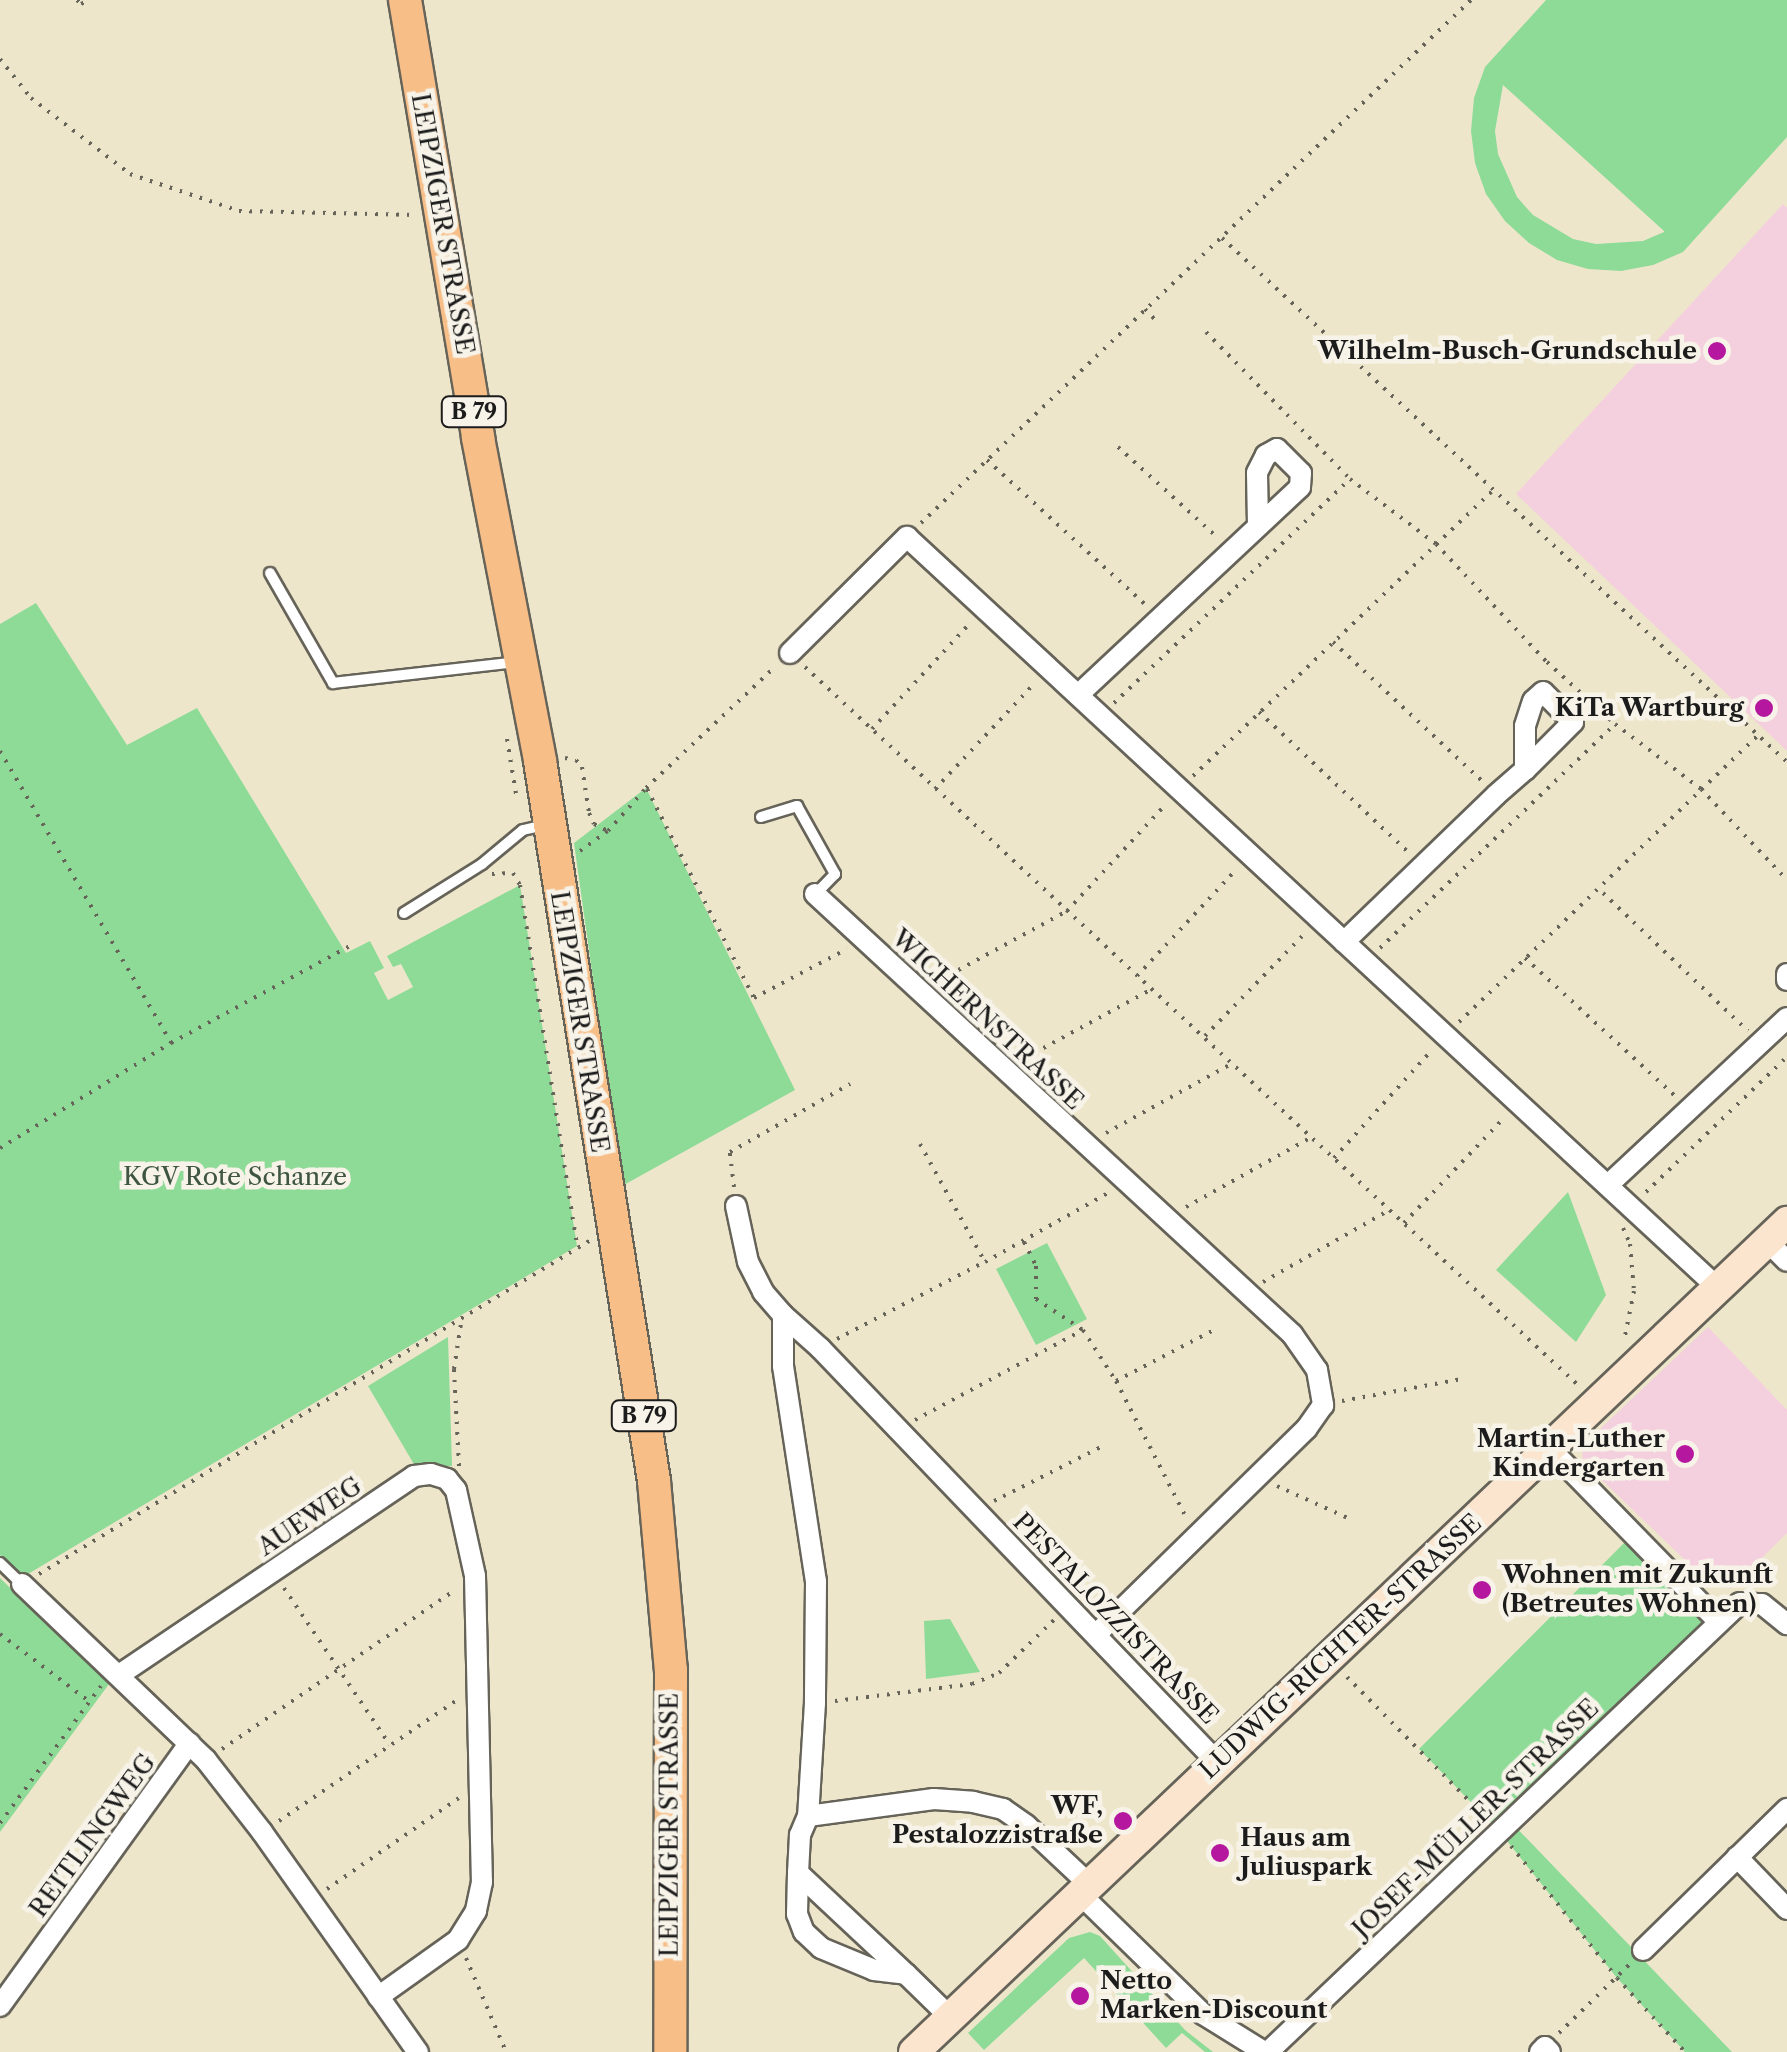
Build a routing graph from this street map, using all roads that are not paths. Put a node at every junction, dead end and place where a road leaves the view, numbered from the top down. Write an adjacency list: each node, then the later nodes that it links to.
1 (404, 0): 5 (main road, LEIPZIGER STRASSE / B 79)
2 (1258, 524): 6 (street)
3 (270, 572): 5 (lane)
4 (790, 653): 6 (street)
5 (520, 662): 9 (main road, LEIPZIGER STRASSE / B 79)
6 (1078, 696): 12 (street)
7 (1526, 770): 12 (street)
8 (761, 818): 10 (lane)
9 (536, 827): 11 (lane); 40 (main road, LEIPZIGER STRASSE / B 79)
10 (815, 894): 24 (street, WICHERNSTRASSE)
11 (404, 913)
12 (1344, 942): 14 (street)
13 (1787, 1018): 14 (street)
14 (1608, 1185): 17 (street)
15 (736, 1206): 18 (street, PESTALOZZISTRASSE)
16 (1780, 1242): 17 (street, LUDWIG-RICHTER-STRASSE)
17 (1718, 1288): 19 (street, LUDWIG-RICHTER-STRASSE)
18 (783, 1316): 24 (street, PESTALOZZISTRASSE); 29 (street)
19 (1550, 1449): 22 (street); 27 (street, LUDWIG-RICHTER-STRASSE)
20 (0, 1563): 21 (lane)
21 (22, 1584): 25 (street)
22 (1719, 1622): 23 (street, JOSEF-MÜLLER-STRASSE); 42 (street, JOSEF-MÜLLER-STRASSE)
23 (1787, 1624)
24 (1096, 1635): 27 (street, PESTALOZZISTRASSE)
25 (116, 1672): 26 (street); 36 (street, AUEWEG)
26 (190, 1743): 36 (street); 37 (street, REITLINGWEG)
27 (1218, 1763): 32 (street, LUDWIG-RICHTER-STRASSE)
28 (1787, 1808): 30 (street)
29 (808, 1816): 31 (street); 32 (street)
30 (1737, 1857): 33 (street); 34 (street)
31 (798, 1873): 35 (street); 35 (street)
32 (1085, 1890): 38 (street, LUDWIG-RICHTER-STRASSE); 42 (street)
33 (1787, 1909)
34 (1643, 1950)
35 (906, 1974): 38 (street)
36 (378, 1997): 39 (street)
37 (0, 2006)
38 (950, 2017): 41 (street, LUDWIG-RICHTER-STRASSE)
39 (418, 2052)
40 (670, 2052)
41 (914, 2052)
42 (1266, 2052)

